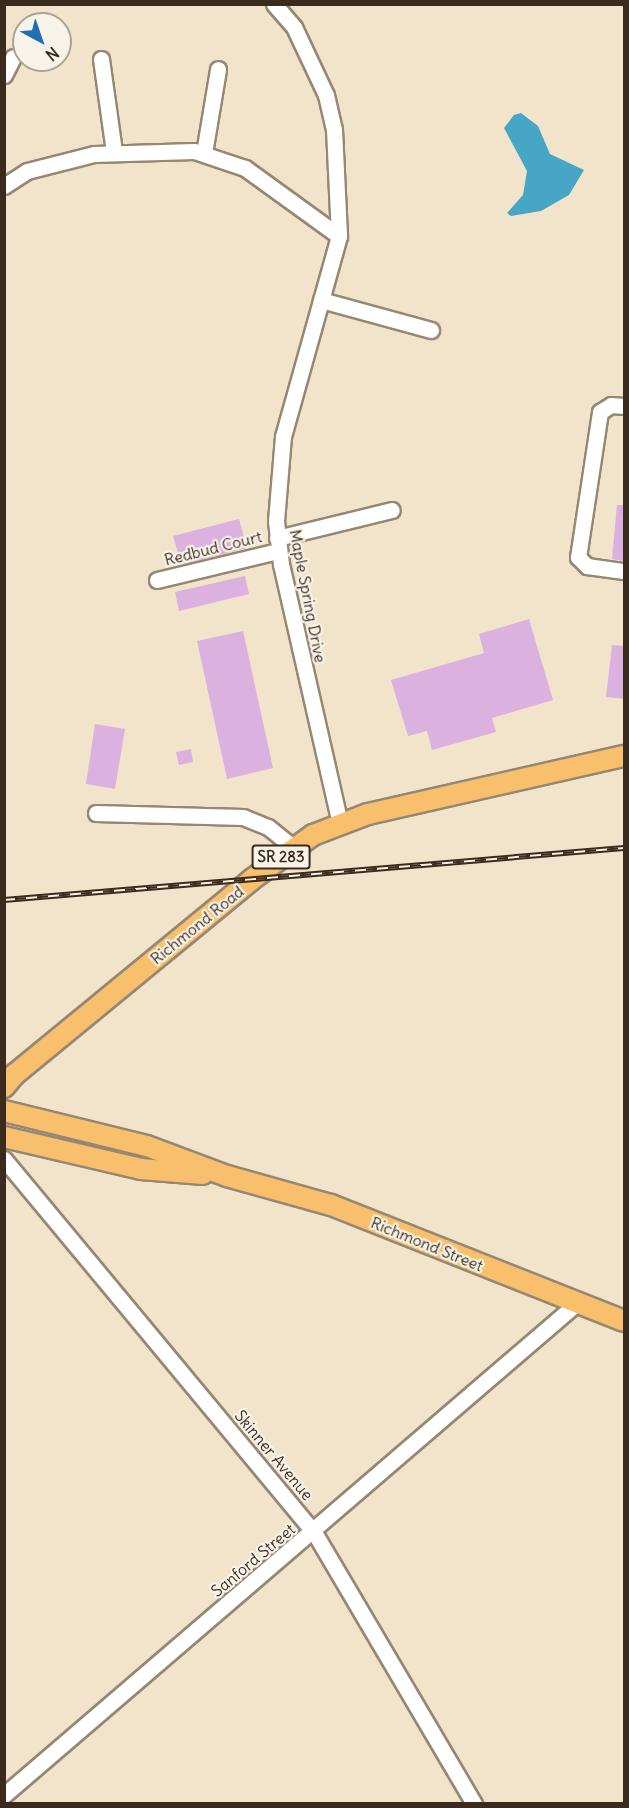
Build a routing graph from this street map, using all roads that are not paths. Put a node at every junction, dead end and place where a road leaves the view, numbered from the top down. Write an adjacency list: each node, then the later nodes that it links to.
1 (274, 4): 9 (street, Maple Spring Drive)
2 (12, 57): 5 (street)
3 (101, 59): 6 (street)
4 (219, 69): 7 (street)
5 (4, 75)
6 (114, 152): 7 (street); 8 (street)
7 (204, 153): 9 (street)
8 (5, 183)
9 (339, 236): 10 (street, Maple Spring Drive)
10 (321, 300): 11 (street); 14 (street, Maple Spring Drive)
11 (431, 330)
12 (624, 406): 15 (street)
13 (392, 510): 14 (street, Redbud Court)
14 (278, 544): 16 (street, Redbud Court); 19 (street, Maple Spring Drive)
15 (624, 571)
16 (157, 580)
17 (624, 756): 19 (main road, Richmond Road / SR 283)
18 (96, 813): 20 (street)
19 (340, 824): 20 (main road, Richmond Road / SR 283)
20 (293, 847): 21 (main road, Richmond Road / SR 283)
21 (4, 1087)
22 (4, 1112): 25 (main road, Richmond Street)
23 (4, 1137): 25 (main road, Richmond Street)
24 (4, 1159): 28 (street, Skinner Avenue)
25 (227, 1176): 26 (main road, Richmond Street)
26 (577, 1303): 27 (main road, Richmond Street); 28 (street, Sanford Street)
27 (624, 1321)
28 (314, 1532): 29 (street, Sanford Street); 30 (street, Skinner Avenue)
29 (4, 1795)
30 (474, 1803)

